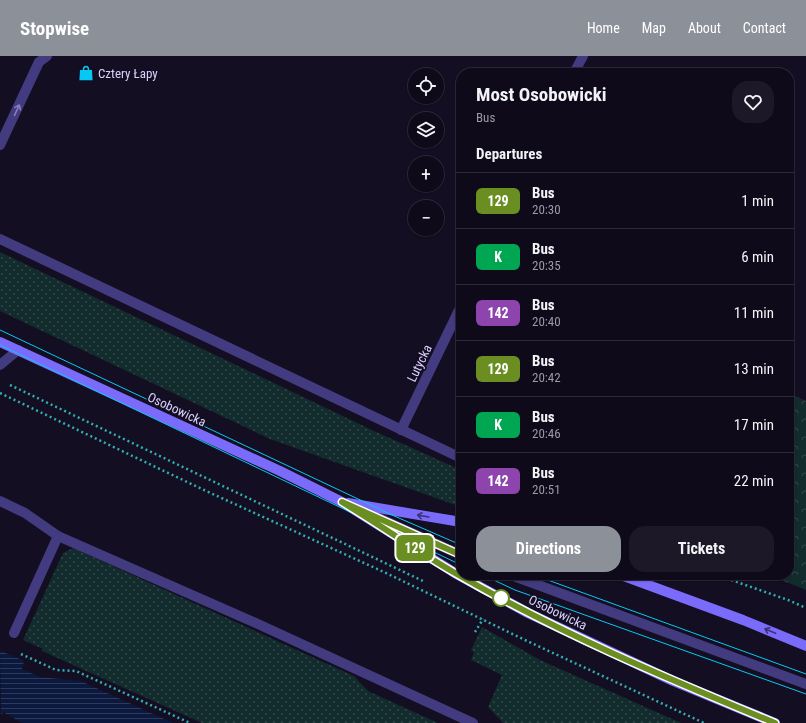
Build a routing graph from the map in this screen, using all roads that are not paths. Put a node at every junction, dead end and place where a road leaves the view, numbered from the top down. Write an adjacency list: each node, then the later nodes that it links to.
1 (47, 56): 4 (street, one-way to 1)
2 (583, 56): 3 (street)
3 (577, 68)
4 (0, 145)
5 (0, 239): 10 (street)
6 (456, 316): 10 (street, Lutycka)
7 (0, 342): 8 (street, Osobowicka)
8 (18, 350): 9 (street); 13 (street, Osobowicka)
9 (0, 365)
10 (401, 430): 11 (street)
11 (456, 456)
12 (0, 500): 15 (street)
13 (342, 502): 14 (street, Osobowicka, one-way to 13); 16 (street); 17 (street, Osobowicka)
14 (456, 521)
15 (58, 536): 21 (street); 24 (street)
16 (456, 553)
17 (456, 574)
18 (468, 580): 25 (street, Osobowicka)
19 (525, 580): 23 (street)
20 (635, 580): 22 (street, one-way to 20)
21 (14, 634)
22 (806, 646)
23 (806, 684)
24 (473, 723)
25 (775, 723)

